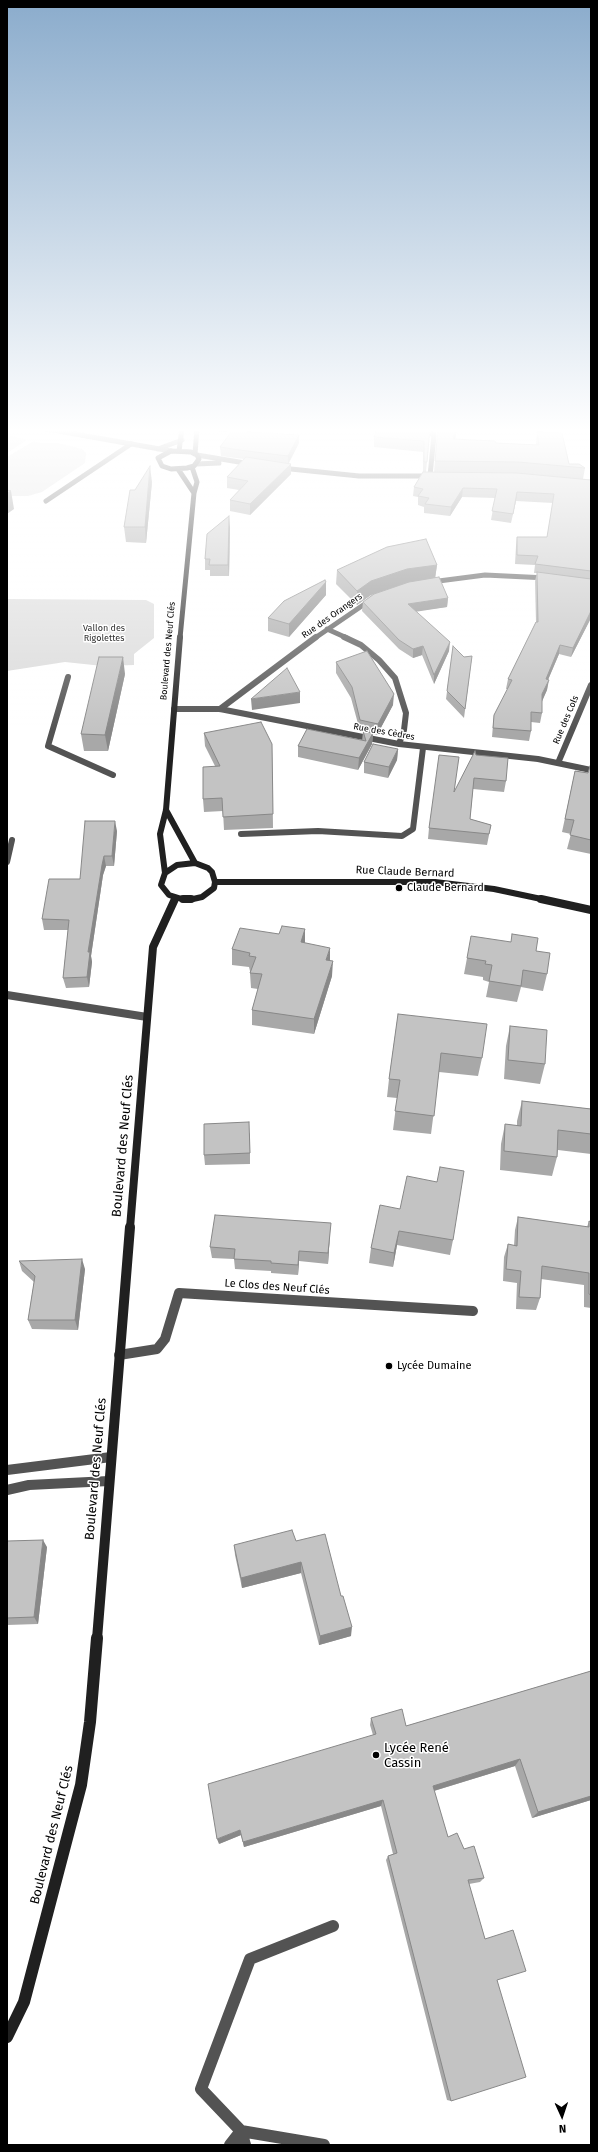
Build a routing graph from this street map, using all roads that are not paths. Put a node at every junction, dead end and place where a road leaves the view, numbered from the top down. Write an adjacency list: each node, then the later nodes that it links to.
1 (191, 528): 8 (main road, Boulevard des Neuf Clés)
2 (551, 578): 3 (street)
3 (422, 584)
4 (379, 597): 5 (street, Rue des Orangers)
5 (327, 629): 9 (street, Rue des Orangers); 10 (street)
6 (68, 677): 14 (street)
7 (591, 685): 12 (street, Rue des Cols)
8 (174, 709): 9 (street, Rue des Cèdres); 15 (main road, Boulevard des Neuf Clés)
9 (220, 709): 10 (street, Rue des Cèdres)
10 (399, 744): 11 (street, Rue des Cèdres)
11 (423, 748): 12 (street, Rue des Cèdres); 16 (street)
12 (558, 763): 13 (street, Rue des Cèdres)
13 (591, 770)
14 (113, 775)
15 (166, 810): 19 (main road); 20 (main road, Boulevard des Neuf Clés)
16 (241, 834)
17 (12, 840): 18 (street)
18 (7, 862)
19 (194, 864): 20 (main road); 21 (main road)
20 (164, 874): 22 (main road)
21 (216, 882): 22 (main road); 23 (main road, Rue Claude Bernard)
22 (176, 898): 25 (main road, Boulevard des Neuf Clés)
23 (591, 910)
24 (7, 995): 25 (street)
25 (147, 1018): 27 (main road, Boulevard des Neuf Clés)
26 (473, 1311): 27 (street, Le Clos des Neuf Clés)
27 (119, 1355): 28 (main road, Boulevard des Neuf Clés)
28 (111, 1457): 29 (street); 30 (main road, Boulevard des Neuf Clés)
29 (7, 1470)
30 (109, 1481): 31 (street); 33 (main road, Boulevard des Neuf Clés)
31 (7, 1490)
32 (333, 1926): 34 (street)
33 (8, 2032)
34 (241, 2131): 35 (street); 36 (street); 37 (street)
35 (315, 2144)
36 (230, 2145)
37 (246, 2145)

